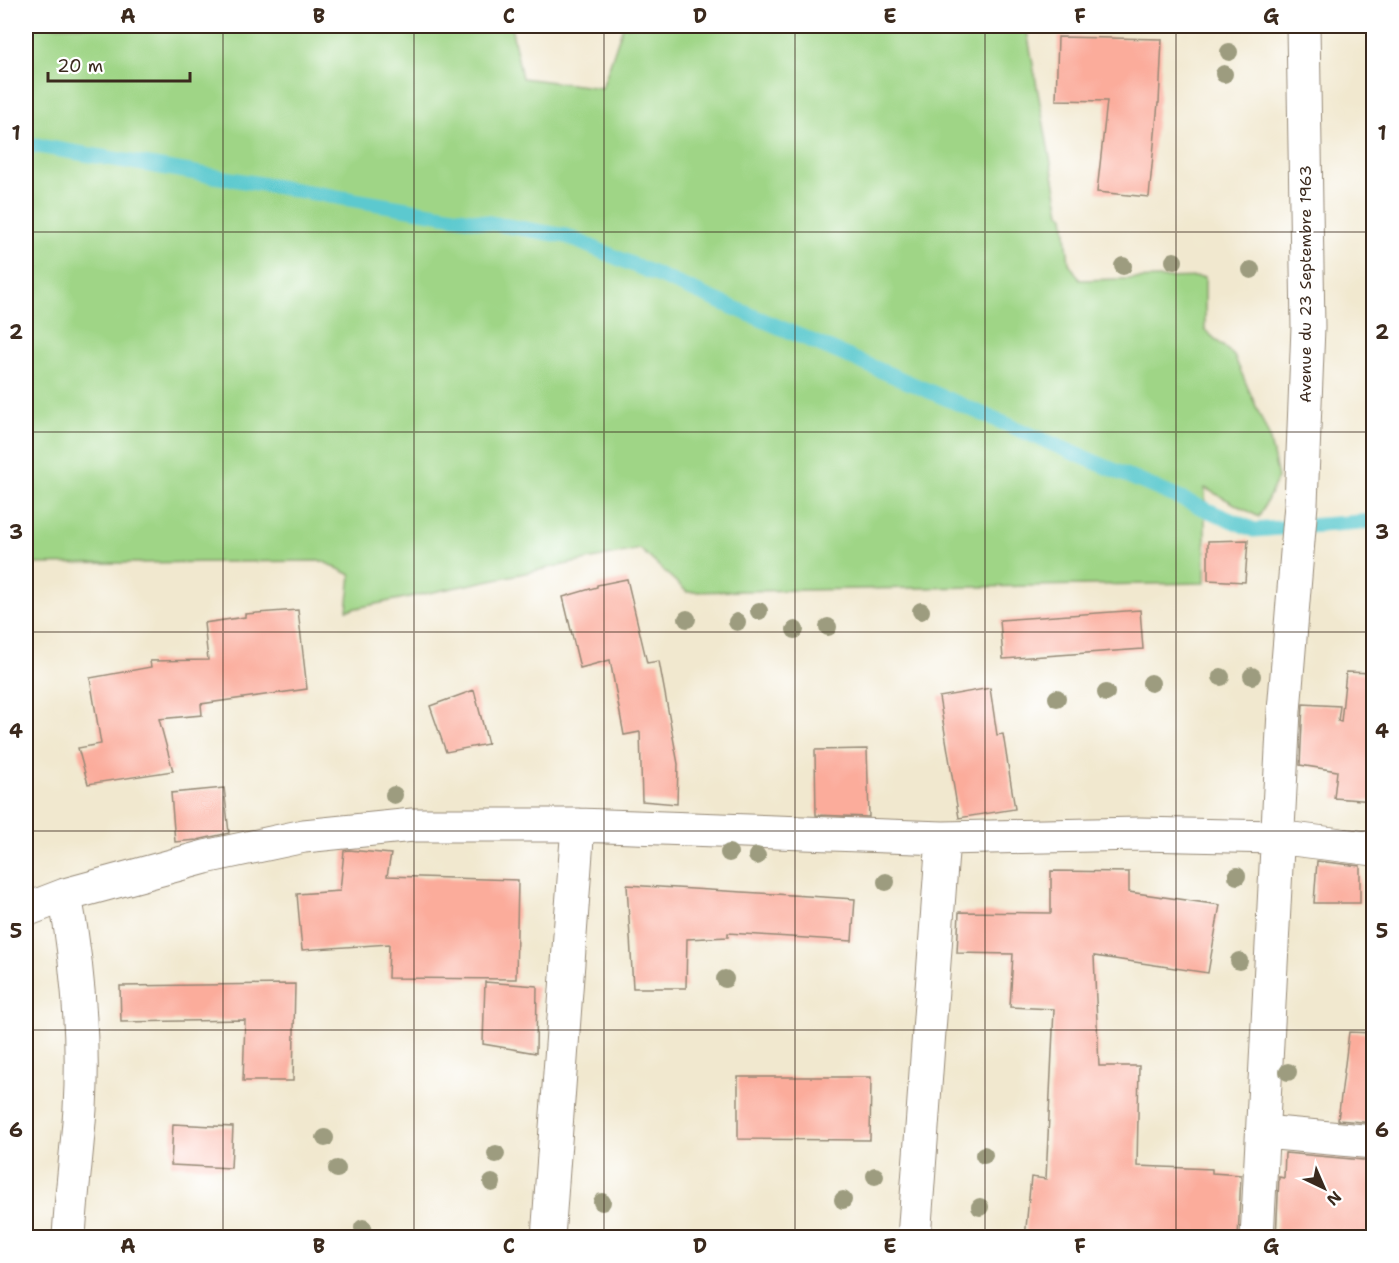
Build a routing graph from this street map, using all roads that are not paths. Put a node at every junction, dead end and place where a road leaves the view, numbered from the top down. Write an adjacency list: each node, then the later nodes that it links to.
1 (1303, 26): 3 (street, Avenue du 23 Septembre 1963)
2 (578, 825): 4 (street); 6 (street); 11 (street)
3 (1276, 837): 4 (street); 5 (street); 8 (street, Avenue du 23 Septembre 1963)
4 (943, 838): 12 (street)
5 (1374, 849)
6 (65, 895): 7 (street); 10 (street)
7 (26, 910)
8 (1263, 1132): 9 (street); 13 (street, Avenue du 23 Septembre 1963)
9 (1374, 1142)
10 (69, 1238)
11 (548, 1238)
12 (914, 1238)
13 (1257, 1238)

